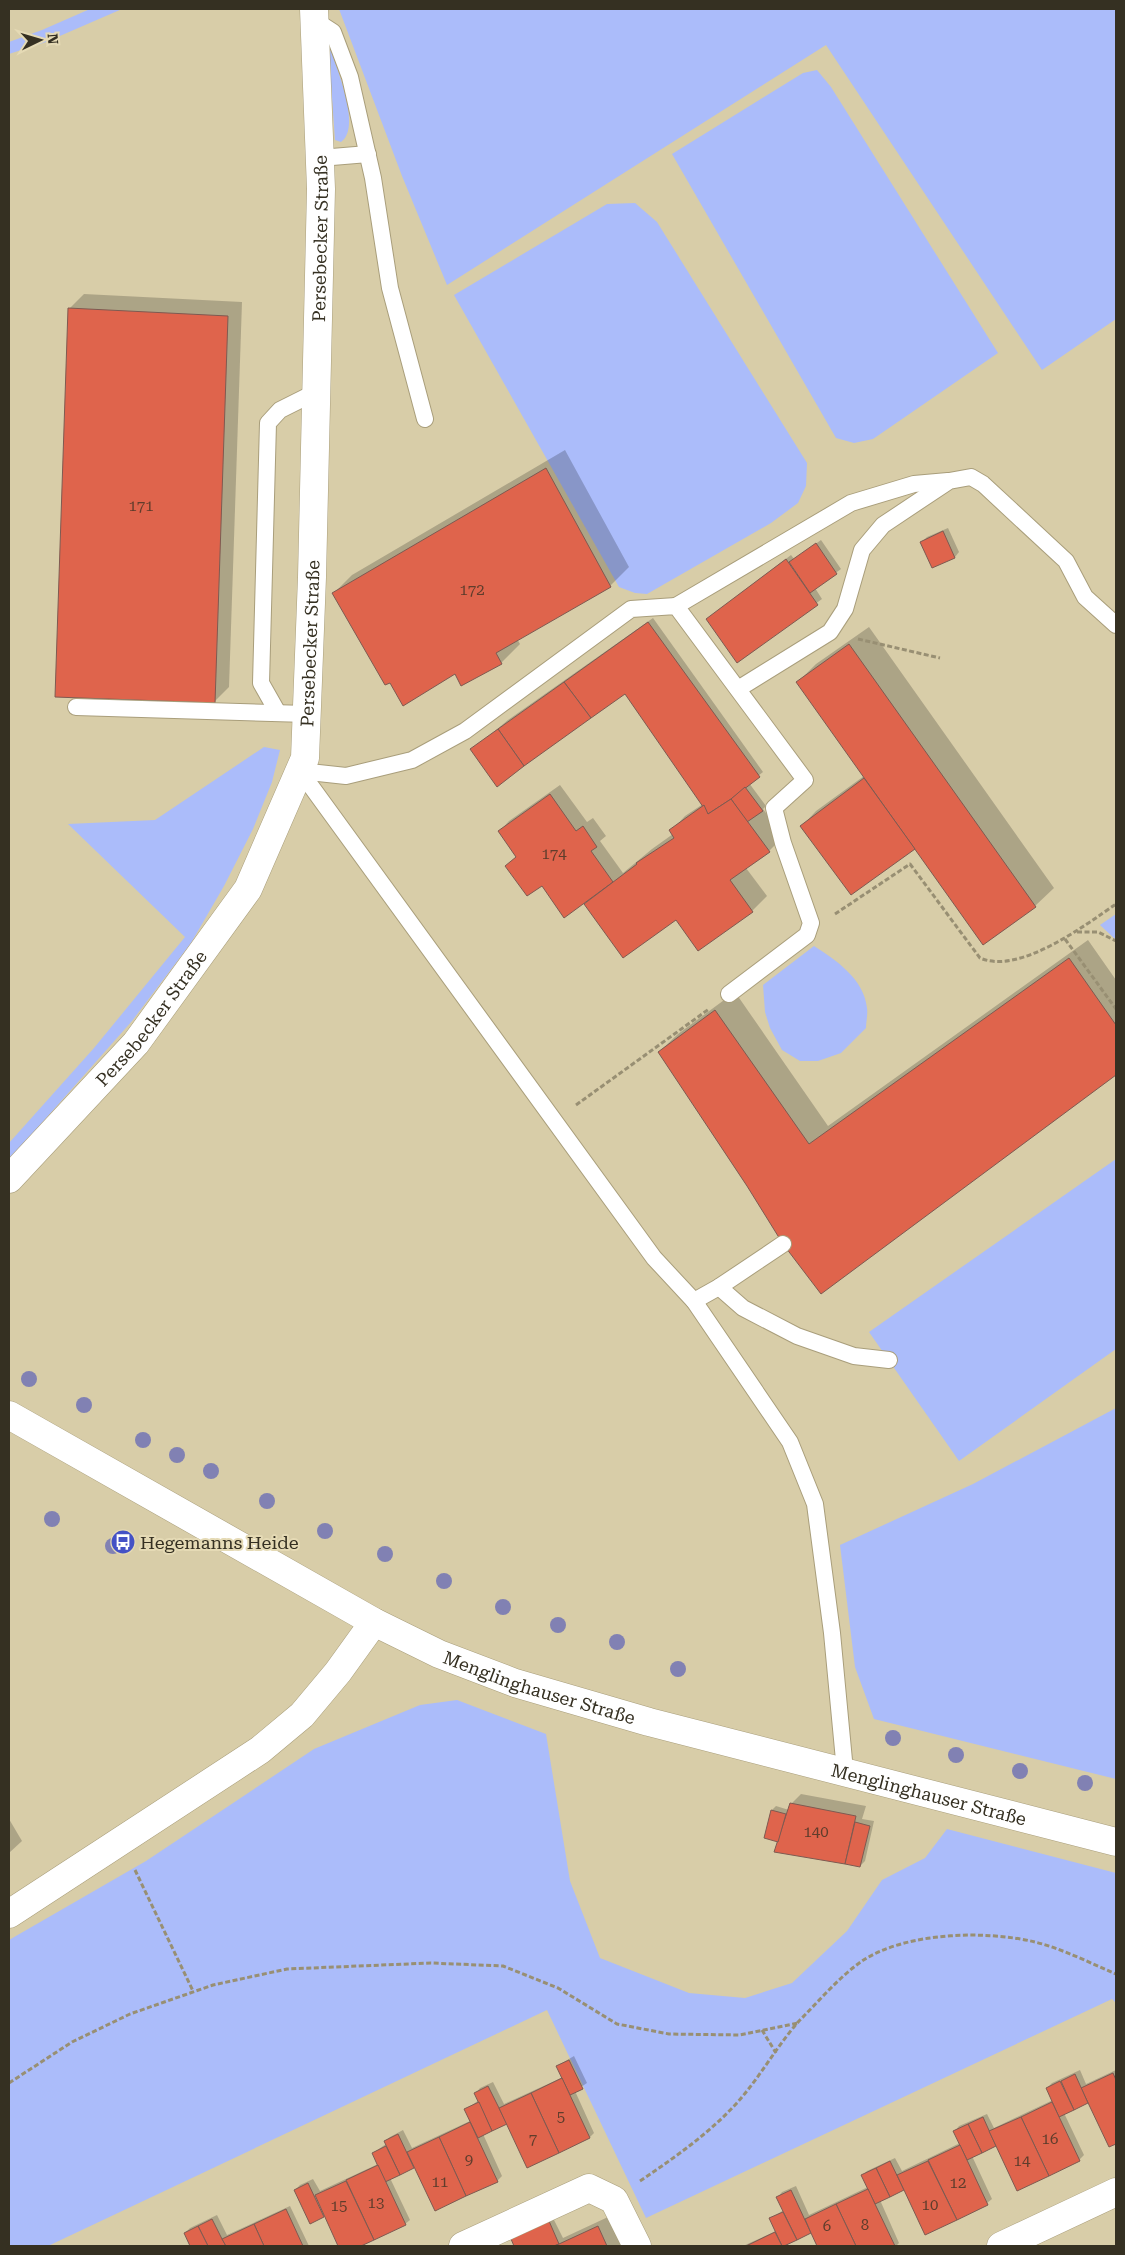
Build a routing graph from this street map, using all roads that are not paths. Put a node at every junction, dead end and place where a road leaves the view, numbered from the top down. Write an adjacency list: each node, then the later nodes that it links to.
1 (313, 14): 2 (lane); 3 (street, Persebecker Straße)
2 (368, 154): 3 (lane); 5 (lane)
3 (320, 158): 4 (street, Persebecker Straße)
4 (316, 392): 11 (lane); 12 (street, Persebecker Straße)
5 (425, 419)
6 (949, 481): 7 (lane); 8 (lane); 9 (lane)
7 (676, 606): 9 (lane); 13 (lane)
8 (1116, 625)
9 (738, 689): 14 (lane)
10 (76, 707): 11 (lane)
11 (278, 713): 12 (lane)
12 (307, 714): 13 (street, Persebecker Straße)
13 (300, 771): 15 (street, Persebecker Straße); 18 (lane)
14 (729, 994)
15 (9, 1179)
16 (782, 1244): 17 (lane)
17 (719, 1287): 18 (lane); 19 (lane)
18 (694, 1301): 22 (lane)
19 (889, 1360)
20 (9, 1415): 21 (street, Menglinghauser Straße)
21 (374, 1622): 22 (street, Menglinghauser Straße); 24 (street)
22 (845, 1771): 23 (street, Menglinghauser Straße)
23 (1116, 1842)
24 (9, 1914)
25 (1116, 2192): 28 (street)
26 (463, 2246): 27 (street)
27 (637, 2246)
28 (1001, 2246)

